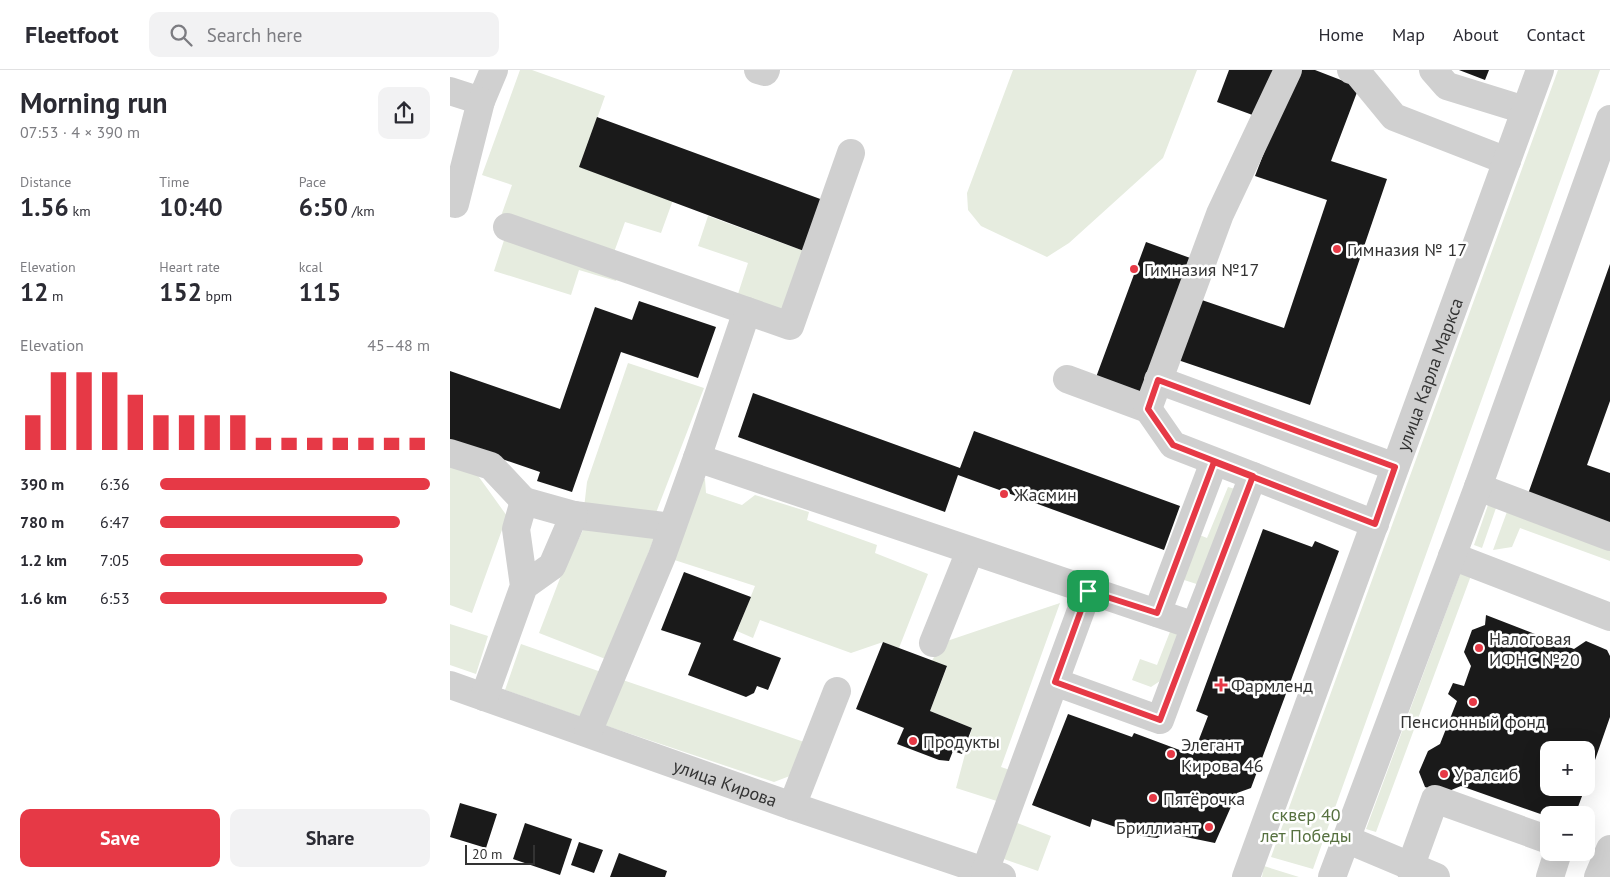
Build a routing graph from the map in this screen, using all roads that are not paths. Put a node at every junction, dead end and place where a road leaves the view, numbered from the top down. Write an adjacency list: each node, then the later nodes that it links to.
1 (494, 70): 9 (street)
2 (758, 70): 3 (street)
3 (766, 70)
4 (1288, 70): 18 (street)
5 (1351, 70): 13 (street)
6 (1434, 70): 10 (street)
7 (1540, 70): 10 (street, улица Карла Маркса)
8 (450, 90): 9 (street)
9 (481, 101): 14 (street)
10 (1525, 110): 13 (street, улица Карла Маркса)
11 (1610, 119): 25 (street)
12 (851, 153): 16 (street)
13 (1507, 161): 23 (street, улица Карла Маркса)
14 (455, 204)
15 (507, 227): 16 (street)
16 (748, 311): 21 (street)
17 (1067, 379): 19 (street)
18 (1158, 380): 19 (street); 23 (street)
19 (1148, 409): 22 (street)
20 (450, 453): 26 (street)
21 (697, 458): 29 (street); 31 (street)
22 (1214, 462): 24 (street); 35 (street)
23 (1395, 467): 28 (street, улица Карла Маркса)
24 (1253, 476): 28 (street); 37 (street)
25 (1478, 487): 30 (street); 32 (street)
26 (524, 501): 27 (street); 33 (street)
27 (574, 515): 29 (street); 33 (street)
28 (1375, 524): 51 (street, улица Карла Маркса)
29 (672, 527): 43 (street)
30 (1610, 538)
31 (970, 551): 34 (street); 38 (street)
32 (1452, 556): 36 (street); 46 (street)
33 (524, 586): 42 (street)
34 (1088, 591): 35 (street); 39 (street)
35 (1157, 613): 37 (street)
36 (1610, 617)
37 (1195, 626): 39 (street)
38 (932, 643)
39 (1055, 682): 50 (street)
40 (450, 685): 42 (street, улица Кирова)
41 (837, 691): 44 (street)
42 (484, 697): 43 (street, улица Кирова)
43 (588, 732): 44 (street, улица Кирова)
44 (792, 806): 50 (street, улица Кирова)
45 (1540, 837): 49 (street)
46 (1346, 839): 49 (street); 52 (street)
47 (1610, 849): 55 (street)
48 (1555, 861): 54 (street)
49 (1411, 871): 53 (street)
50 (993, 874)
51 (1246, 877)
52 (1332, 877)
53 (1436, 877)
54 (1550, 877)
55 (1598, 877)

